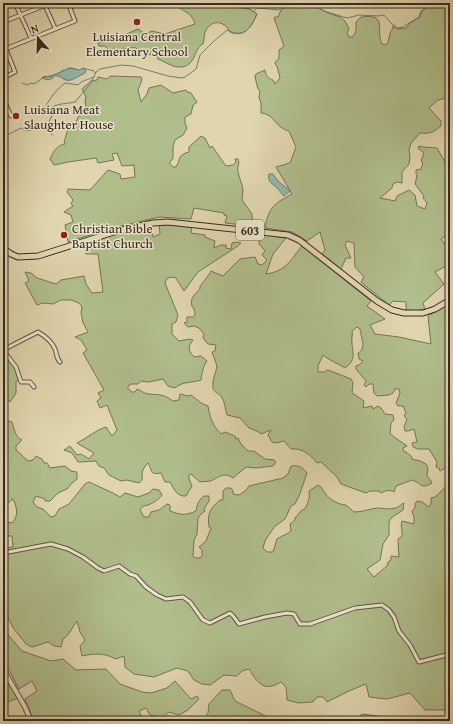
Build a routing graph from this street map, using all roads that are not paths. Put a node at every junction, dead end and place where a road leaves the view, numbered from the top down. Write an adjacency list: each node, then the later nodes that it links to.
1 (15, 3): 5 (street)
2 (51, 3): 4 (street)
3 (68, 3): 7 (street)
4 (44, 4): 5 (street); 7 (street)
5 (21, 15): 6 (street); 8 (street)
6 (3, 22)
7 (55, 28): 8 (street)
8 (30, 38): 10 (street)
9 (3, 42): 10 (street)
10 (4, 49): 11 (street)
11 (3, 78)
12 (3, 98): 13 (street)
13 (4, 104): 14 (street)
14 (11, 116)
15 (3, 248): 18 (main road, 603)
16 (3, 281): 17 (street)
17 (3, 296)
18 (450, 300)
19 (3, 350): 20 (street); 21 (street)
20 (60, 362)
21 (34, 387)
22 (3, 553): 23 (street)
23 (450, 654)
24 (3, 669): 25 (street)
25 (31, 721)

